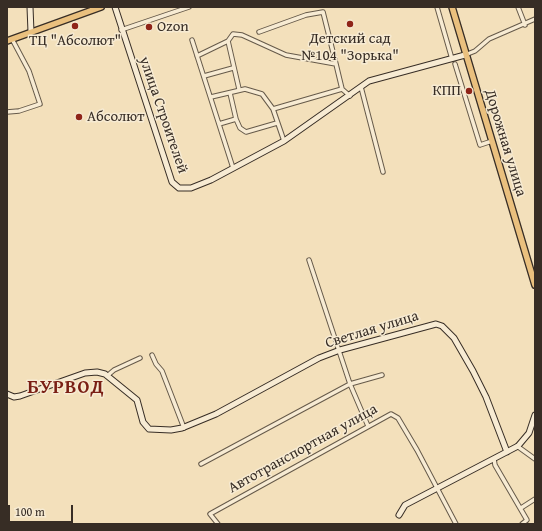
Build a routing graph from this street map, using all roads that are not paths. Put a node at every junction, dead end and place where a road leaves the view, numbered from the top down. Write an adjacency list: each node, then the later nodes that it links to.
1 (30, 7): 13 (street)
2 (101, 7): 13 (main road)
3 (115, 7): 12 (street, улица Строителей)
4 (189, 7): 12 (street)
5 (437, 7): 20 (street)
6 (452, 7): 10 (main road, Дорожная улица)
7 (456, 7): 10 (main road)
8 (518, 7): 11 (street)
9 (535, 19): 11 (street)
10 (457, 24): 18 (main road, Дорожная улица)
11 (525, 25): 18 (street)
12 (121, 30): 37 (street, улица Строителей)
13 (32, 32): 15 (main road)
14 (259, 32): 21 (street)
15 (10, 40): 31 (street)
16 (192, 40): 19 (street)
17 (228, 41): 19 (street); 21 (street); 22 (street)
18 (465, 55): 20 (street, улица Строителей); 36 (main road, Дорожная улица)
19 (197, 56): 23 (street)
20 (453, 62): 24 (street, улица Строителей); 36 (street)
21 (336, 64): 26 (street)
22 (233, 68): 23 (street); 25 (street)
23 (204, 76): 29 (street)
24 (361, 87): 28 (street, улица Строителей); 38 (street)
25 (239, 89): 27 (street); 30 (street)
26 (342, 89): 28 (street); 30 (street)
27 (230, 93): 29 (street); 32 (street)
28 (350, 96): 35 (street, улица Строителей)
29 (210, 97): 33 (street)
30 (274, 109): 34 (street)
31 (7, 112)
32 (236, 119): 33 (street); 34 (street)
33 (219, 124): 37 (street)
34 (277, 124): 35 (street)
35 (284, 141): 37 (street, улица Строителей)
36 (492, 141): 40 (main road, Дорожная улица)
37 (233, 168)
38 (383, 172)
39 (309, 260): 41 (street)
40 (535, 285)
41 (340, 350): 46 (street); 50 (street, Светлая улица); 52 (street, Светлая улица)
42 (152, 355): 50 (street)
43 (140, 358): 45 (street)
44 (382, 375): 46 (street)
45 (108, 376): 47 (street); 50 (street, Светлая улица)
46 (350, 384): 49 (street); 55 (street)
47 (7, 394)
48 (535, 415): 51 (street)
49 (368, 426): 56 (street, Автотранспортная улица); 60 (street, Автотранспортная улица)
50 (183, 428)
51 (516, 446): 52 (street); 54 (street)
52 (507, 452): 53 (street)
53 (494, 459): 56 (street); 58 (street)
54 (535, 459)
55 (201, 464)
56 (436, 489): 59 (street); 61 (street, Автотранспортная улица)
57 (535, 499): 58 (street)
58 (521, 508): 62 (street)
59 (399, 515)
60 (218, 524)
61 (456, 524)
62 (522, 524)

